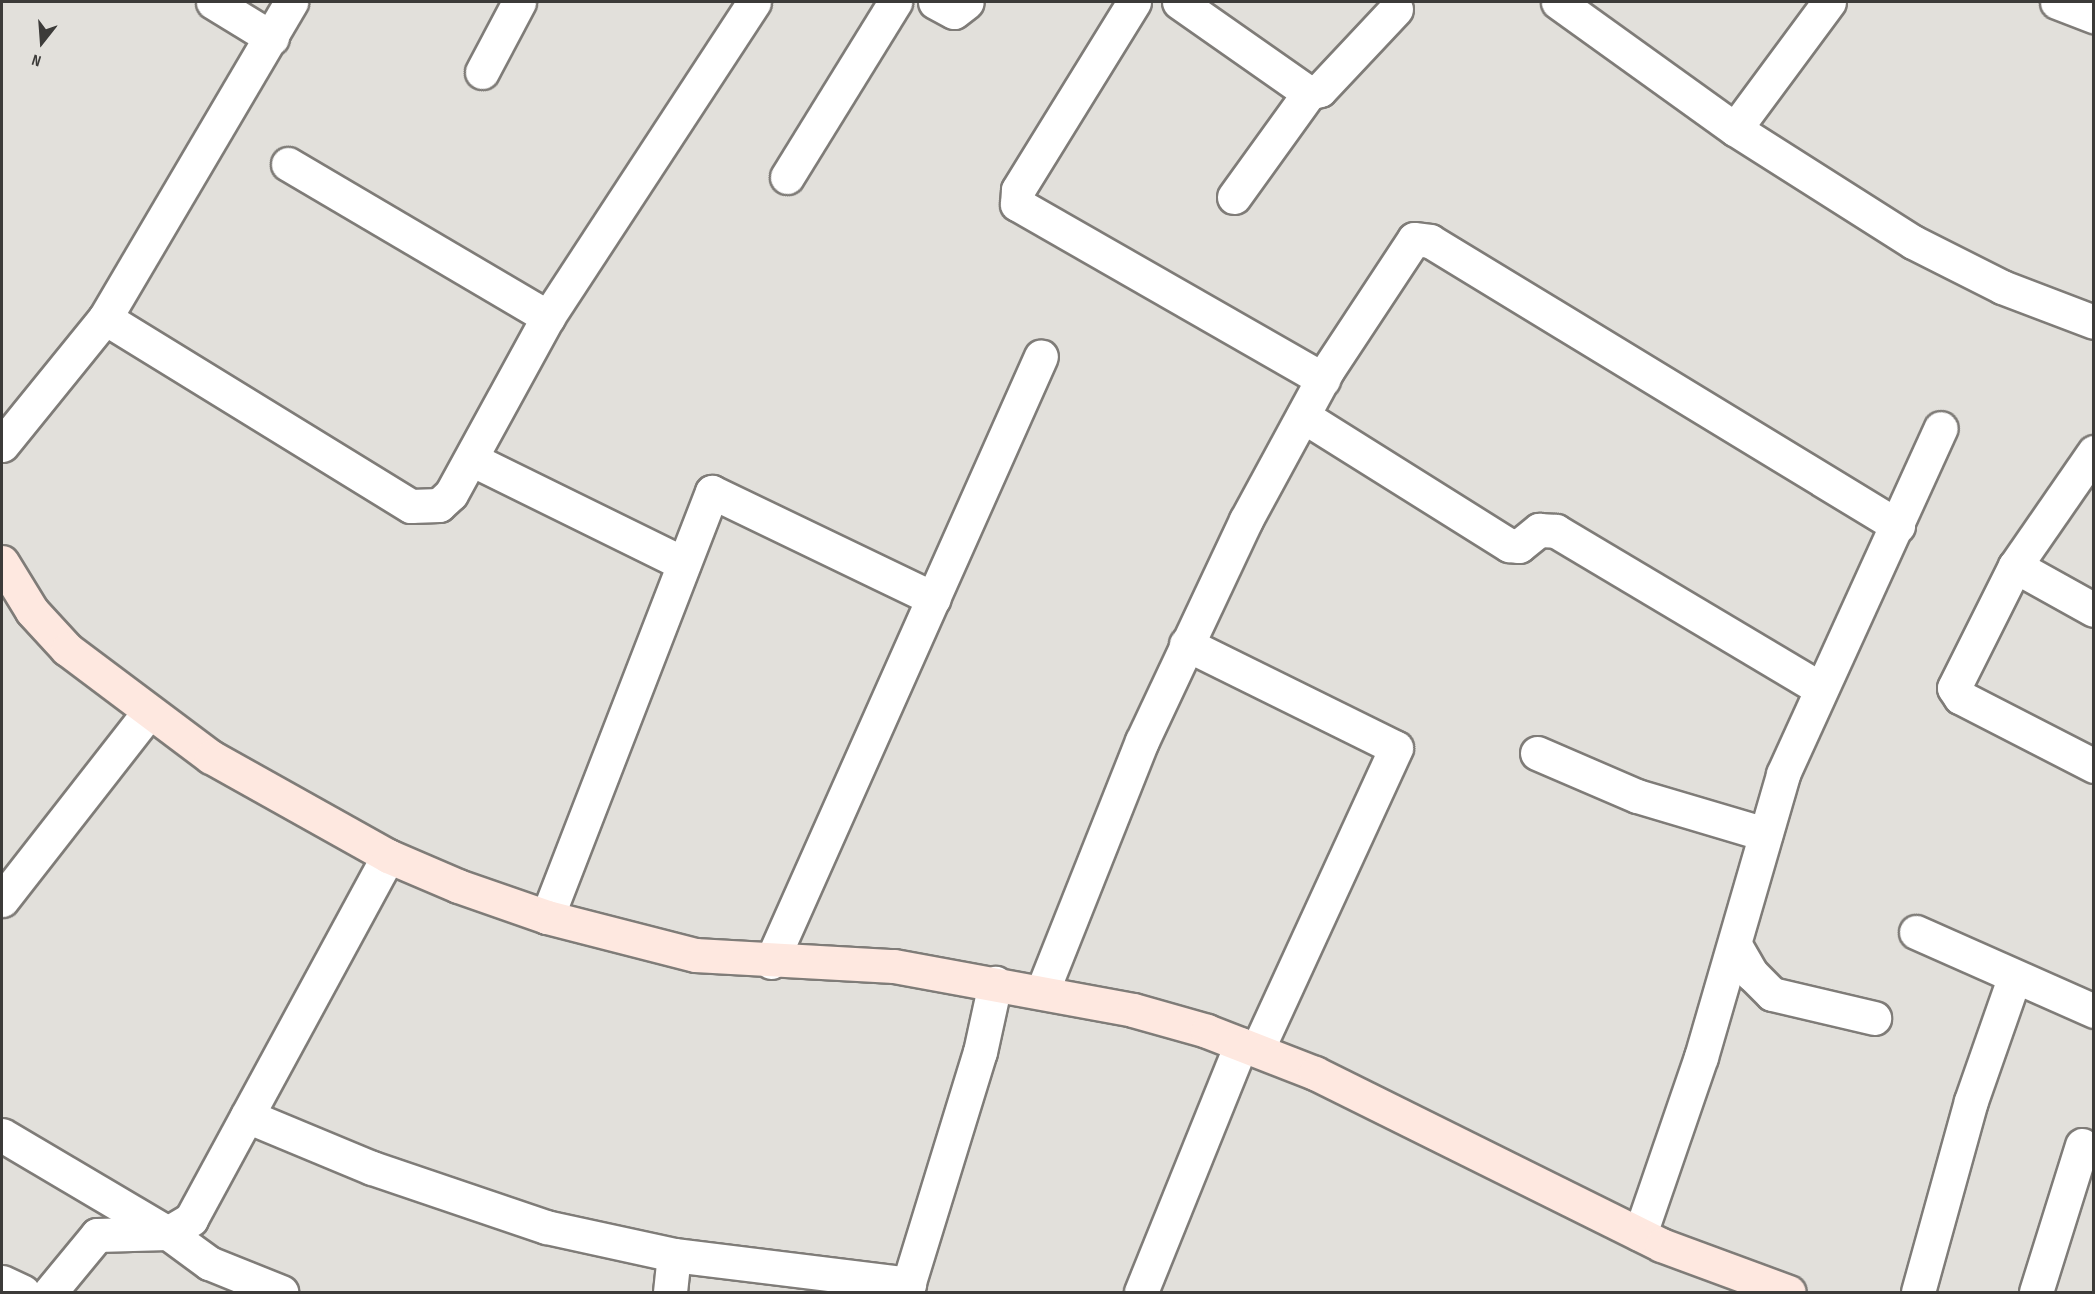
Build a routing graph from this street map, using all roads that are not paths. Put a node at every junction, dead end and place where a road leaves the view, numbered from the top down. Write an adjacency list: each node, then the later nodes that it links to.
1 (213, 2): 15 (street)
2 (291, 2): 15 (street)
3 (519, 2): 16 (street)
4 (754, 2): 22 (street)
5 (895, 2): 20 (street)
6 (935, 2): 7 (street)
7 (967, 2)
8 (1134, 2): 26 (street)
9 (1179, 2): 17 (street)
10 (1558, 2): 18 (street)
11 (1829, 2): 18 (street)
12 (2057, 2): 14 (street)
13 (1396, 9): 17 (street)
14 (2094, 16)
15 (272, 38): 23 (street)
16 (482, 72)
17 (1309, 93): 21 (street)
18 (1735, 129): 24 (street)
19 (288, 164): 22 (street)
20 (787, 177)
21 (1234, 197)
22 (548, 317): 31 (street)
23 (105, 318): 29 (street); 31 (street)
24 (2094, 322)
25 (1041, 356): 36 (street)
26 (1323, 379): 27 (street); 32 (street)
27 (1303, 416): 38 (street); 39 (street)
28 (1941, 428): 32 (street)
29 (2, 445)
30 (2094, 452): 35 (street)
31 (471, 459): 34 (street)
32 (1898, 526): 39 (street)
33 (2, 562): 40 (street)
34 (684, 564): 36 (street); 46 (street)
35 (2015, 566): 37 (street); 42 (street)
36 (934, 599): 49 (street)
37 (2094, 610)
38 (1186, 644): 52 (street); 55 (street)
39 (1818, 687): 43 (street)
40 (149, 712): 44 (street); 45 (street)
41 (1537, 753): 43 (street)
42 (2094, 766)
43 (1765, 834): 48 (street)
44 (388, 856): 46 (street); 56 (street)
45 (2, 900)
46 (547, 917): 49 (street)
47 (1916, 932): 50 (street)
48 (1735, 945): 54 (street); 60 (street)
49 (771, 962): 51 (street)
50 (2014, 978): 53 (street); 70 (street)
51 (995, 982): 52 (street); 63 (street)
52 (1042, 992): 55 (street)
53 (2094, 1011)
54 (1874, 1018)
55 (1249, 1047): 60 (street); 69 (street)
56 (247, 1116): 59 (street); 61 (street)
57 (2, 1135): 59 (street)
58 (2082, 1145): 71 (street)
59 (168, 1233): 66 (street); 67 (street)
60 (1641, 1234): 64 (street)
61 (674, 1255): 63 (street); 68 (street)
62 (2, 1282): 65 (street)
63 (907, 1288)
64 (1787, 1292)
65 (23, 1293)
66 (50, 1293)
67 (281, 1293)
68 (670, 1293)
69 (1141, 1293)
70 (1918, 1293)
71 (2036, 1293)

